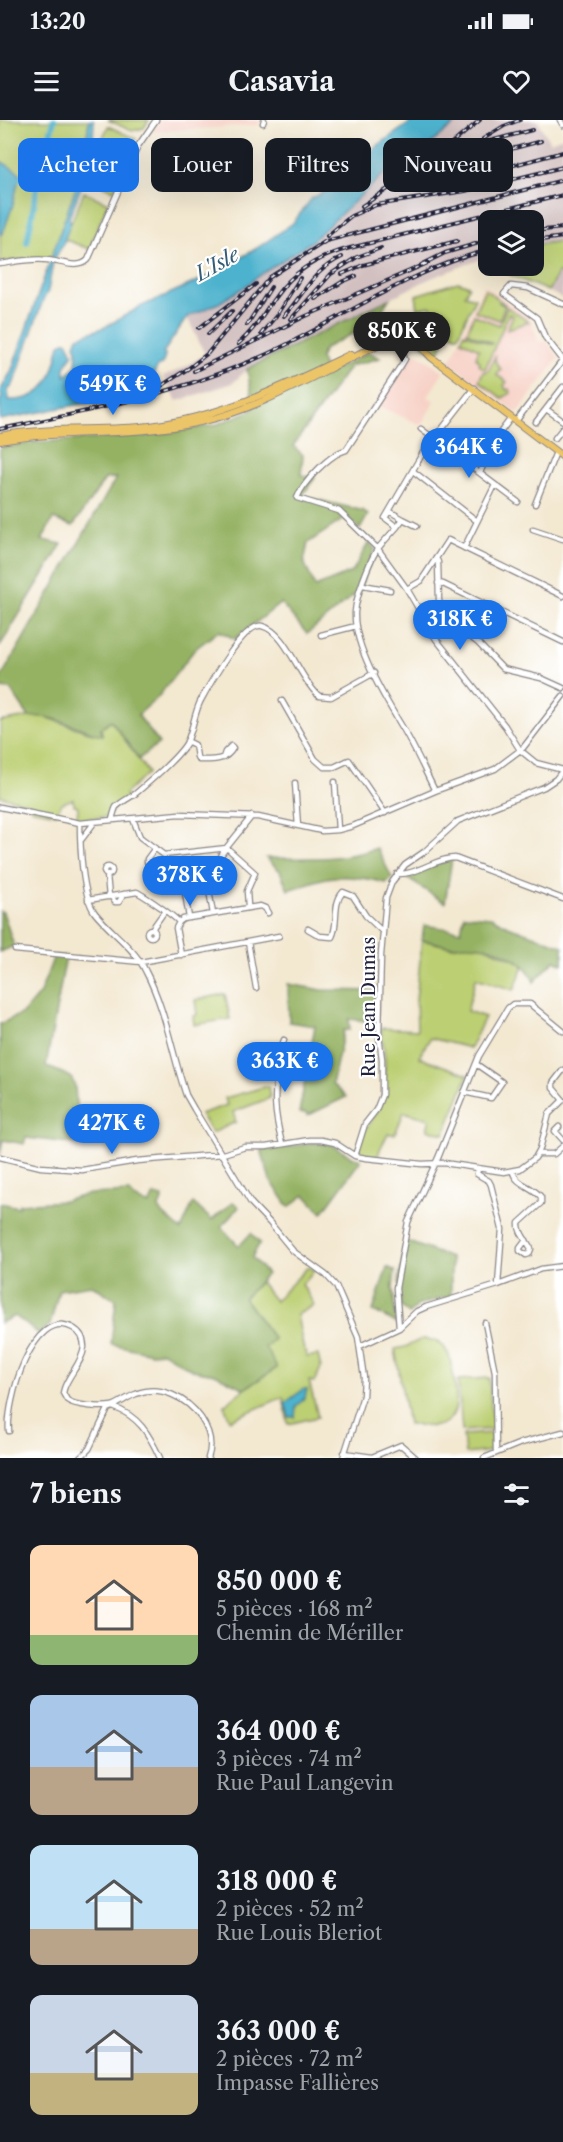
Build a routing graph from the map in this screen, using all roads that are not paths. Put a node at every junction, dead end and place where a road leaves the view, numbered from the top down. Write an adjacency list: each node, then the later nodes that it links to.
1 (156, 120): 4 (street)
2 (560, 120): 3 (street)
3 (563, 125)
4 (0, 264)
5 (563, 304): 11 (street)
6 (394, 330): 7 (main road); 8 (main road); 22 (main road)
7 (413, 337): 9 (main road); 10 (main road)
8 (396, 344): 9 (main road); 22 (main road)
9 (406, 348): 10 (main road); 42 (street)
10 (431, 357): 15 (main road)
11 (563, 360): 12 (street)
12 (557, 367): 13 (street); 17 (street)
13 (563, 372)
14 (563, 387): 16 (street)
15 (474, 388): 17 (main road); 25 (street)
16 (546, 409): 18 (street); 19 (street)
17 (514, 419): 27 (main road); 30 (street)
18 (563, 421)
19 (536, 422)
20 (563, 428): 24 (street)
21 (421, 429): 25 (street)
22 (52, 431): 23 (main road); 26 (main road)
23 (0, 436)
24 (555, 438)
25 (433, 439): 29 (street); 30 (street)
26 (0, 441)
27 (556, 452): 28 (main road); 33 (street)
28 (563, 458)
29 (413, 471): 34 (street); 36 (street)
30 (480, 473): 31 (street)
31 (495, 485): 32 (street); 36 (street)
32 (518, 502)
33 (535, 504)
34 (389, 511): 35 (street); 38 (street)
35 (403, 519): 37 (street); 38 (street)
36 (477, 521): 41 (street)
37 (417, 526)
38 (397, 527): 42 (street)
39 (533, 529): 40 (street)
40 (563, 539)
41 (464, 548): 43 (street); 48 (street)
42 (378, 549): 45 (street); 46 (street)
43 (436, 558): 44 (street); 46 (street)
44 (438, 583): 51 (street); 53 (street)
45 (363, 585): 47 (street); 49 (street)
46 (407, 589): 57 (street)
47 (390, 590)
48 (563, 596)
49 (356, 626): 50 (street); 52 (street)
50 (321, 635)
51 (563, 642)
52 (374, 673): 56 (street); 62 (street)
53 (563, 688)
54 (563, 696): 57 (street)
55 (282, 701): 64 (street)
56 (187, 741): 58 (street); 67 (street)
57 (519, 750): 59 (street); 62 (street)
58 (223, 759)
59 (563, 770): 75 (street, Rue Jean Dumas)
60 (335, 782): 71 (street)
61 (295, 783): 70 (street)
62 (435, 791): 64 (street)
63 (0, 807): 68 (street)
64 (385, 813): 71 (street)
65 (252, 816): 66 (street); 70 (street); 74 (street)
66 (134, 819): 67 (street); 73 (street)
67 (112, 820): 69 (street)
68 (80, 823): 69 (street); 72 (street)
69 (94, 823): 72 (street)
70 (298, 826): 71 (street)
71 (338, 830)
72 (80, 845): 81 (street)
73 (155, 848): 74 (street); 78 (street)
74 (227, 848): 77 (street); 82 (street)
75 (398, 874): 80 (street); 90 (street, Rue Jean Dumas)
76 (106, 875): 79 (street)
77 (211, 877): 78 (street); 85 (street)
78 (182, 884): 86 (street)
79 (110, 896): 81 (street); 83 (street)
80 (563, 899)
81 (88, 900): 95 (street)
82 (246, 908): 84 (street); 85 (street)
83 (164, 912): 87 (street); 88 (street)
84 (268, 913)
85 (213, 914): 86 (street)
86 (189, 918): 87 (street)
87 (179, 922): 94 (street)
88 (152, 929)
89 (308, 929): 90 (street)
90 (383, 932): 109 (street, Rue Jean Dumas)
91 (279, 936): 92 (street)
92 (248, 942): 94 (street); 96 (street)
93 (15, 950): 95 (street)
94 (181, 955): 95 (street)
95 (141, 962): 107 (street)
96 (256, 988)
97 (563, 1031): 99 (street)
98 (284, 1040): 105 (street)
99 (476, 1064): 101 (street); 101 (street)
100 (563, 1070): 102 (street)
101 (464, 1092): 111 (street)
102 (563, 1100): 108 (street)
103 (559, 1127): 104 (street)
104 (563, 1140)
105 (282, 1144): 107 (street); 109 (street)
106 (563, 1146): 108 (street)
107 (223, 1154): 110 (street); 121 (street)
108 (538, 1154): 113 (street)
109 (355, 1156): 111 (street)
110 (0, 1157)
111 (435, 1164): 112 (street); 117 (street)
112 (478, 1168): 113 (street); 116 (street)
113 (513, 1172): 114 (street)
114 (526, 1239)
115 (563, 1266): 116 (street)
116 (498, 1285): 118 (street)
117 (399, 1316): 118 (street); 120 (street)
118 (406, 1322): 120 (street)
119 (484, 1323): 126 (street)
120 (399, 1328): 121 (street)
121 (360, 1346): 127 (street)
122 (113, 1407): 123 (street); 128 (street); 129 (street); 130 (street)
123 (9, 1431)
124 (563, 1432): 125 (street)
125 (506, 1449): 126 (street); 134 (street)
126 (496, 1453): 133 (street)
127 (344, 1456): 131 (street)
128 (80, 1458)
129 (160, 1458)
130 (208, 1458)
131 (372, 1458): 132 (street)
132 (416, 1458)
133 (484, 1458)
134 (503, 1458)

